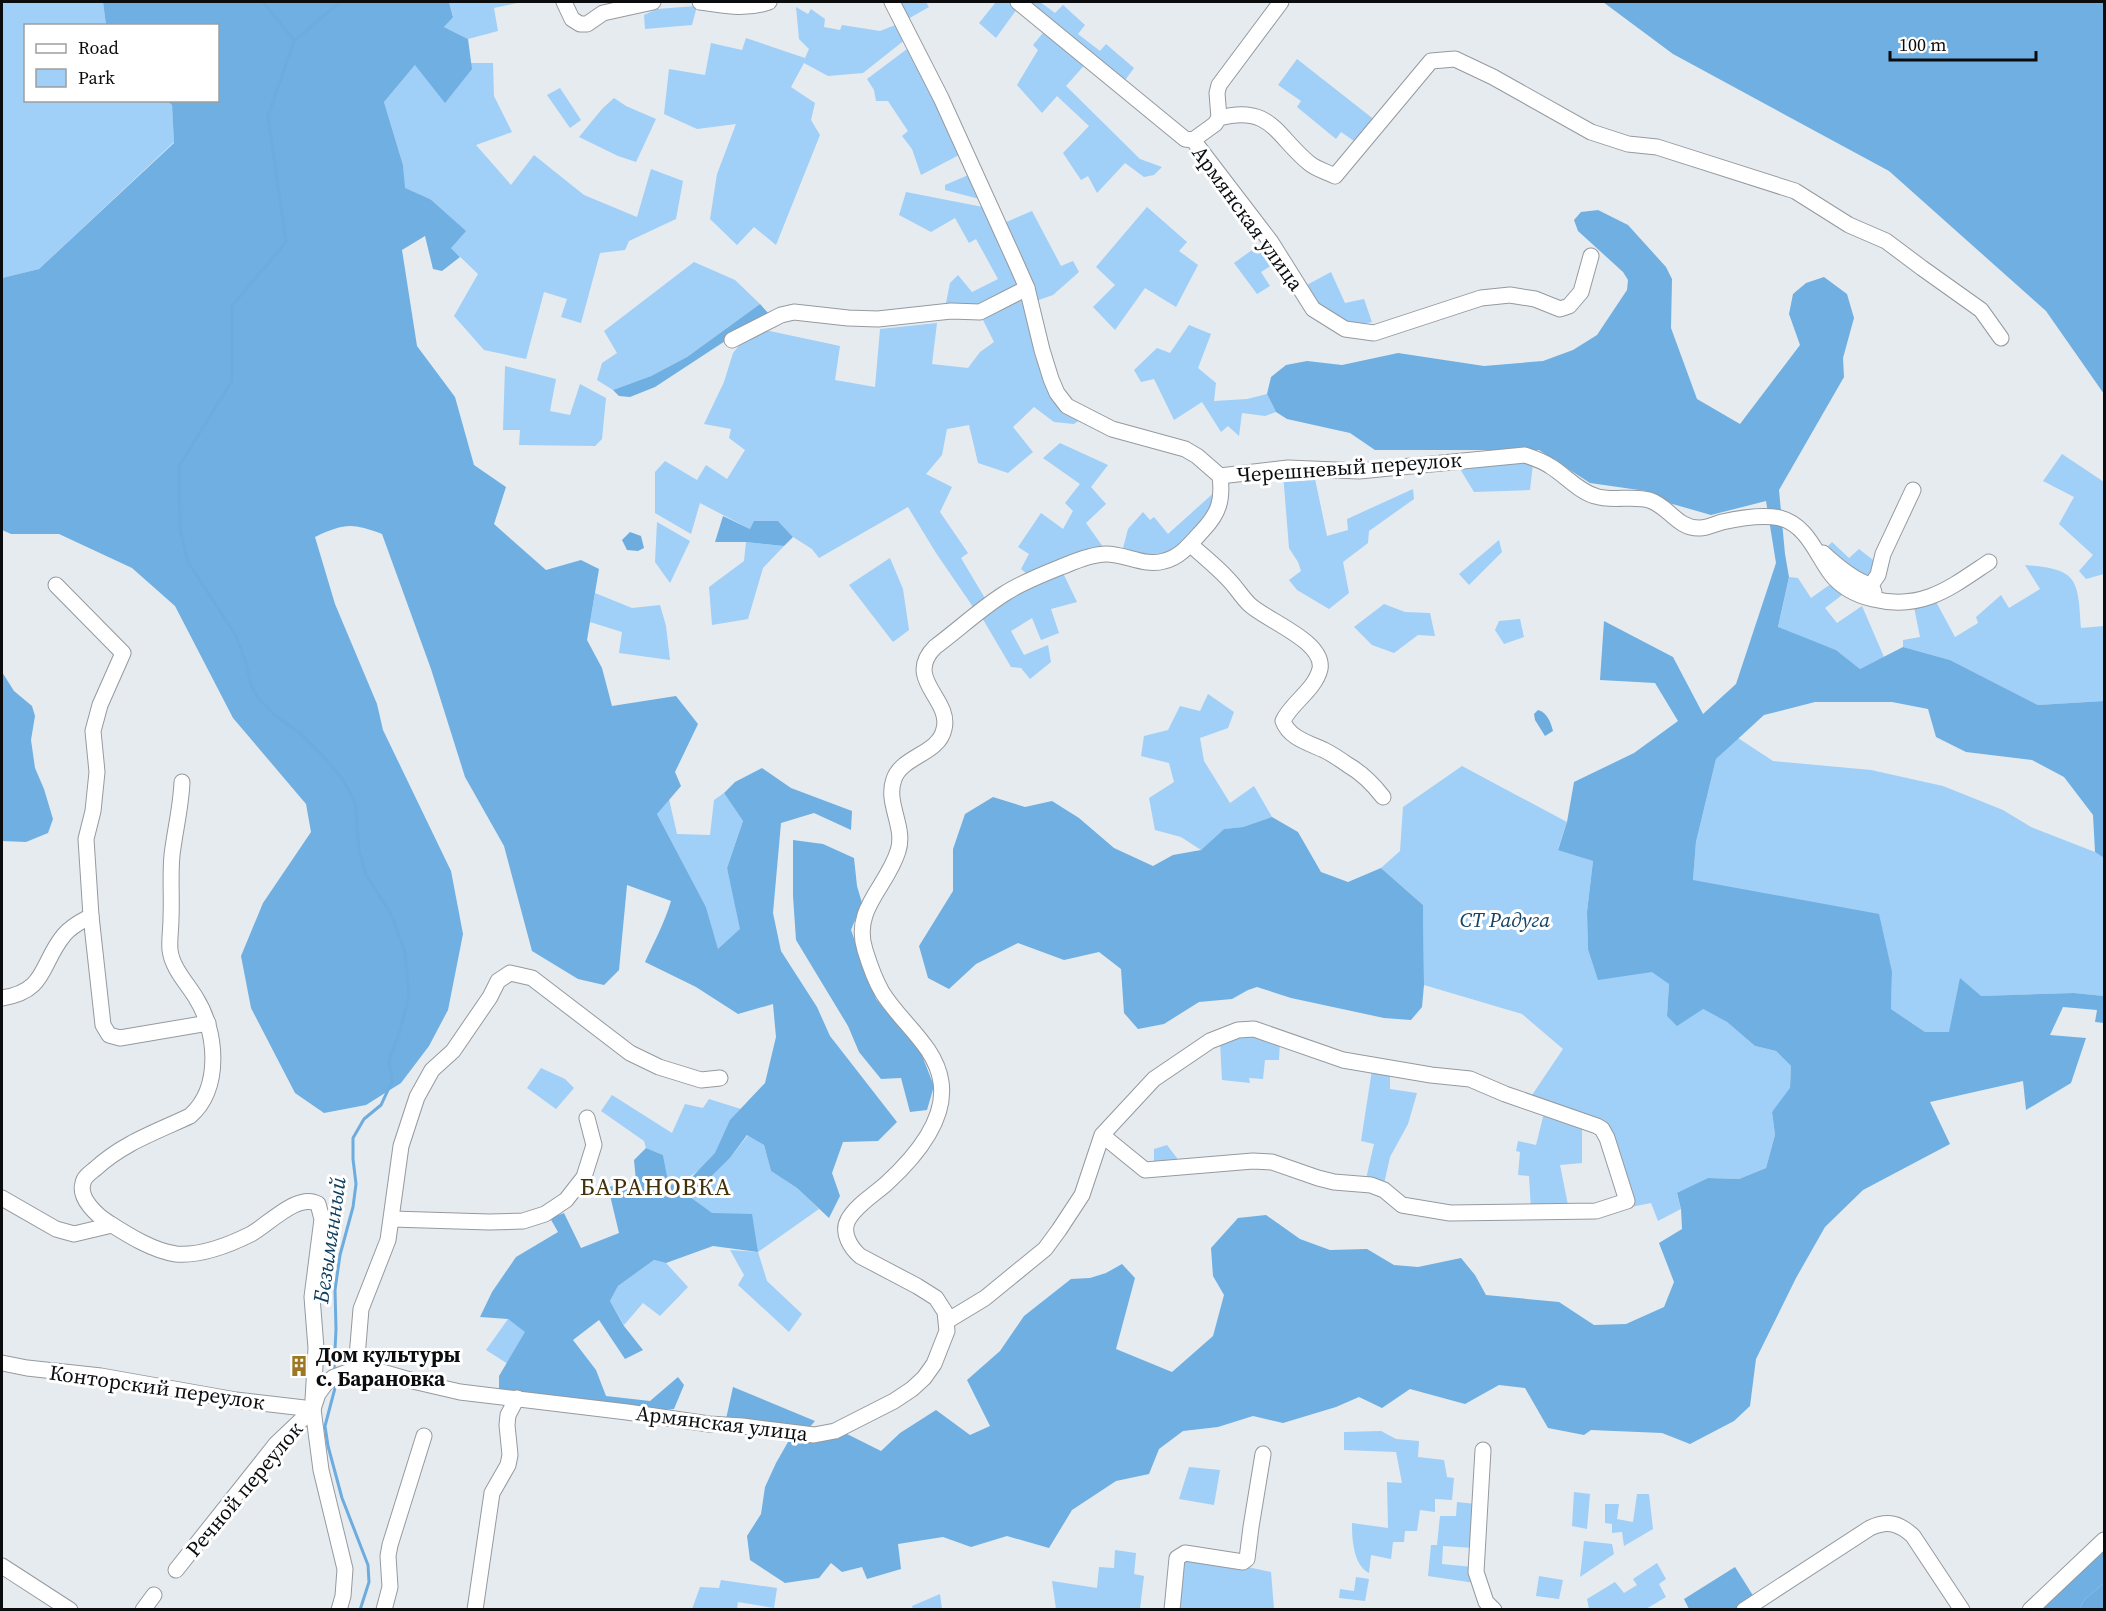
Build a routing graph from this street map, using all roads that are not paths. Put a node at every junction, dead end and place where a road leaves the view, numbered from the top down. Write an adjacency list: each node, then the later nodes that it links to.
1 (564, 2): 2 (street)
2 (653, 2)
3 (700, 2): 4 (street)
4 (769, 2)
5 (892, 2): 11 (street)
6 (1018, 2): 9 (street, Армянская улица)
7 (1281, 2): 8 (street)
8 (1219, 118): 9 (street); 12 (street)
9 (1193, 140): 10 (street, Армянская улица)
10 (1591, 256)
11 (1027, 288): 13 (street); 14 (street)
12 (2001, 338)
13 (732, 340)
14 (1220, 476): 16 (street); 19 (street, Черешневый переулок)
15 (1913, 490): 19 (street)
16 (1191, 545): 21 (street); 31 (street)
17 (1989, 562): 19 (street, Черешневый переулок)
18 (56, 585): 22 (street)
19 (1872, 592)
20 (182, 782): 24 (street)
21 (1383, 797)
22 (91, 916): 23 (street); 24 (street)
23 (2, 998)
24 (208, 1023): 30 (street)
25 (720, 1078): 29 (street)
26 (587, 1118): 29 (street)
27 (1102, 1135): 27 (street); 31 (street)
28 (2, 1198): 30 (street)
29 (392, 1219): 33 (street)
30 (112, 1225): 35 (street)
31 (947, 1321): 34 (street, Армянская улица)
32 (2, 1364): 35 (street, Конторский переулок)
33 (356, 1369): 34 (street, Армянская улица); 35 (street)
34 (517, 1398): 47 (street)
35 (313, 1409): 41 (street, Речной переулок); 45 (street)
36 (424, 1436): 46 (street)
37 (1483, 1450): 49 (street)
38 (1263, 1454): 48 (street)
39 (2104, 1540): 52 (street)
40 (2, 1566): 43 (street)
41 (176, 1570)
42 (154, 1595): 44 (street)
43 (69, 1610)
44 (143, 1610)
45 (339, 1610)
46 (384, 1610)
47 (475, 1610)
48 (1172, 1610)
49 (1494, 1610)
50 (1744, 1610): 51 (street)
51 (1962, 1610)
52 (2030, 1610)

